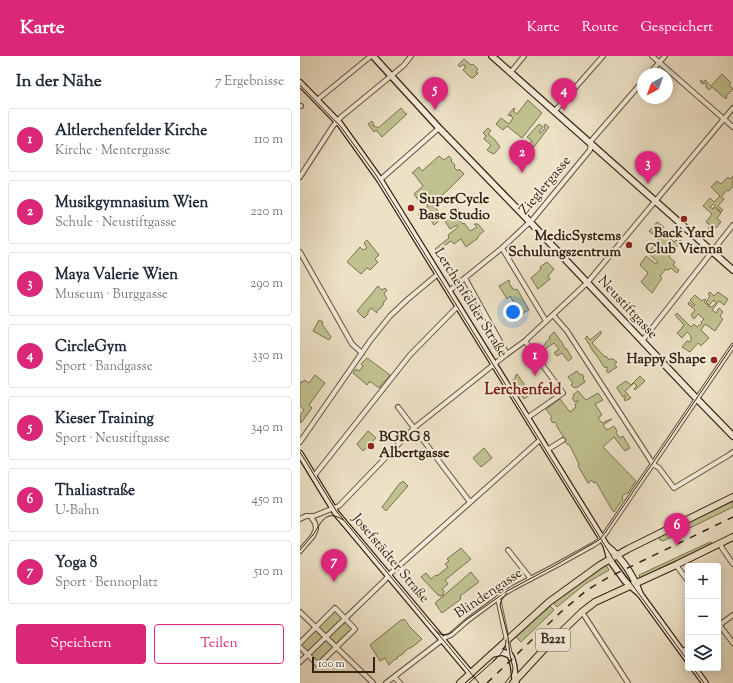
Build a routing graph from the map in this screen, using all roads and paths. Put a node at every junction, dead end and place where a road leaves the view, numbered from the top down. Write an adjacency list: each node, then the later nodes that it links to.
1 (372, 56): 11 (main road, Neustiftgasse); 14 (street)
2 (411, 56): 11 (street)
3 (492, 56): 10 (main road)
4 (524, 56): 10 (street)
5 (603, 56): 16 (street)
6 (652, 56): 8 (street)
7 (665, 56): 8 (street)
8 (659, 62): 9 (street); 17 (street)
9 (654, 68)
10 (510, 73): 16 (main road)
11 (392, 76): 18 (street); 20 (main road, Neustiftgasse)
12 (300, 83): 14 (main road, Lerchenfelder Straße)
13 (637, 88): 21 (street, Zieglergasse)
14 (317, 100): 18 (main road, Lerchenfelder Straße)
15 (733, 108): 17 (street)
16 (554, 112): 21 (main road)
17 (724, 119): 19 (street); 24 (street)
18 (338, 121): 22 (street); 23 (main road, Lerchenfelder Straße)
19 (733, 127)
20 (439, 128): 23 (street); 25 (main road, Neustiftgasse)
21 (591, 145): 24 (main road); 25 (street, Zieglergasse)
22 (300, 177)
23 (380, 180): 31 (main road, Lerchenfelder Straße)
24 (655, 202): 29 (main road); 33 (street)
25 (530, 222): 27 (street, Zieglergasse); 33 (main road, Neustiftgasse)
26 (733, 225): 29 (street)
27 (502, 248): 32 (street, Zieglergasse); 37 (street)
28 (300, 252): 41 (street)
29 (712, 252): 30 (main road); 39 (street)
30 (733, 270)
31 (438, 274): 34 (main road, Lerchenfelder Straße); 41 (street)
32 (465, 278): 34 (street, Zieglergasse); 42 (street)
33 (587, 283): 36 (street); 39 (main road, Neustiftgasse)
34 (449, 291): 35 (main road, Lerchenfelder Straße)
35 (458, 306): 43 (main road, Lerchenfelder Straße); 56 (street)
36 (553, 315): 37 (street); 55 (street)
37 (546, 321): 38 (street)
38 (525, 341): 42 (street); 46 (street)
39 (642, 341): 44 (main road, Neustiftgasse)
40 (733, 346): 44 (street, Blindengasse)
41 (362, 353): 51 (street)
42 (507, 354): 43 (street)
43 (495, 364): 46 (main road, Lerchenfelder Straße); 47 (street)
44 (697, 399): 48 (main road, Neustiftgasse); 55 (street, Blindengasse)
45 (398, 407): 47 (street)
46 (527, 418): 49 (main road, Lerchenfelder Straße)
47 (414, 428): 58 (street); 59 (street)
48 (733, 436)
49 (540, 439): 52 (main road, Lerchenfelder Straße); 58 (street)
50 (563, 440): 52 (street)
51 (300, 442)
52 (547, 450): 63 (main road, Lerchenfelder Straße)
53 (733, 452): 55 (street)
54 (300, 454): 56 (main road, Josefstädter Straße)
55 (653, 464): 63 (street, Blindengasse)
56 (314, 476): 59 (main road, Josefstädter Straße)
57 (733, 497): 68 (main road, B221)
58 (470, 502): 72 (street)
59 (333, 508): 60 (street); 72 (main road, Josefstädter Straße)
60 (312, 516): 61 (street); 67 (street)
61 (300, 518)
62 (733, 537): 64 (main road, B221)
63 (602, 538): 65 (main road, Lerchenfelder Straße); 74 (street, Blindengasse)
64 (720, 544): 70 (street); 71 (main road, B221)
65 (606, 546): 68 (main road, Lerchenfelder Straße); 69 (main road, Lerchenfelder Straße)
66 (508, 550): 74 (street)
67 (300, 551)
68 (617, 554): 69 (main road, B221); 75 (main road, Lerchenfelder Straße)
69 (610, 559): 75 (main road, Lerchenfelder Straße); 86 (main road, B221)
70 (733, 564)
71 (676, 565): 73 (street); 75 (main road, B221)
72 (388, 576): 80 (street); 85 (main road, Josefstädter Straße)
73 (685, 577)
74 (531, 579): 76 (street, Blindengasse)
75 (633, 585): 78 (main road, B221); 92 (main road)
76 (498, 598): 85 (street, Blindengasse); 86 (street)
77 (300, 612): 82 (street)
78 (582, 612): 101 (main road, B221); 106 (street)
79 (733, 615): 81 (street)
80 (345, 618): 82 (street); 84 (street); 90 (street)
81 (721, 623)
82 (315, 627): 84 (street); 87 (street)
83 (721, 627): 88 (street)
84 (326, 638): 90 (street); 94 (street)
85 (442, 640): 99 (main road, Josefstädter Straße); 100 (street, Blindengasse)
86 (507, 640): 93 (main road, B221); 95 (street)
87 (300, 643)
88 (733, 643)
89 (300, 647): 94 (street)
90 (336, 648): 94 (street); 102 (street)
91 (685, 650): 92 (street)
92 (682, 652): 96 (main road)
93 (492, 654): 95 (main road); 99 (main road, B221)
94 (308, 655): 97 (street)
95 (510, 655): 101 (main road)
96 (685, 656)
97 (300, 662)
98 (696, 671): 107 (main road)
99 (470, 674): 105 (main road, B221)
100 (394, 677): 103 (street, Blindengasse); 104 (street)
101 (515, 682)
102 (373, 683)
103 (386, 683)
104 (400, 683)
105 (460, 683)
106 (628, 683)
107 (705, 683)

